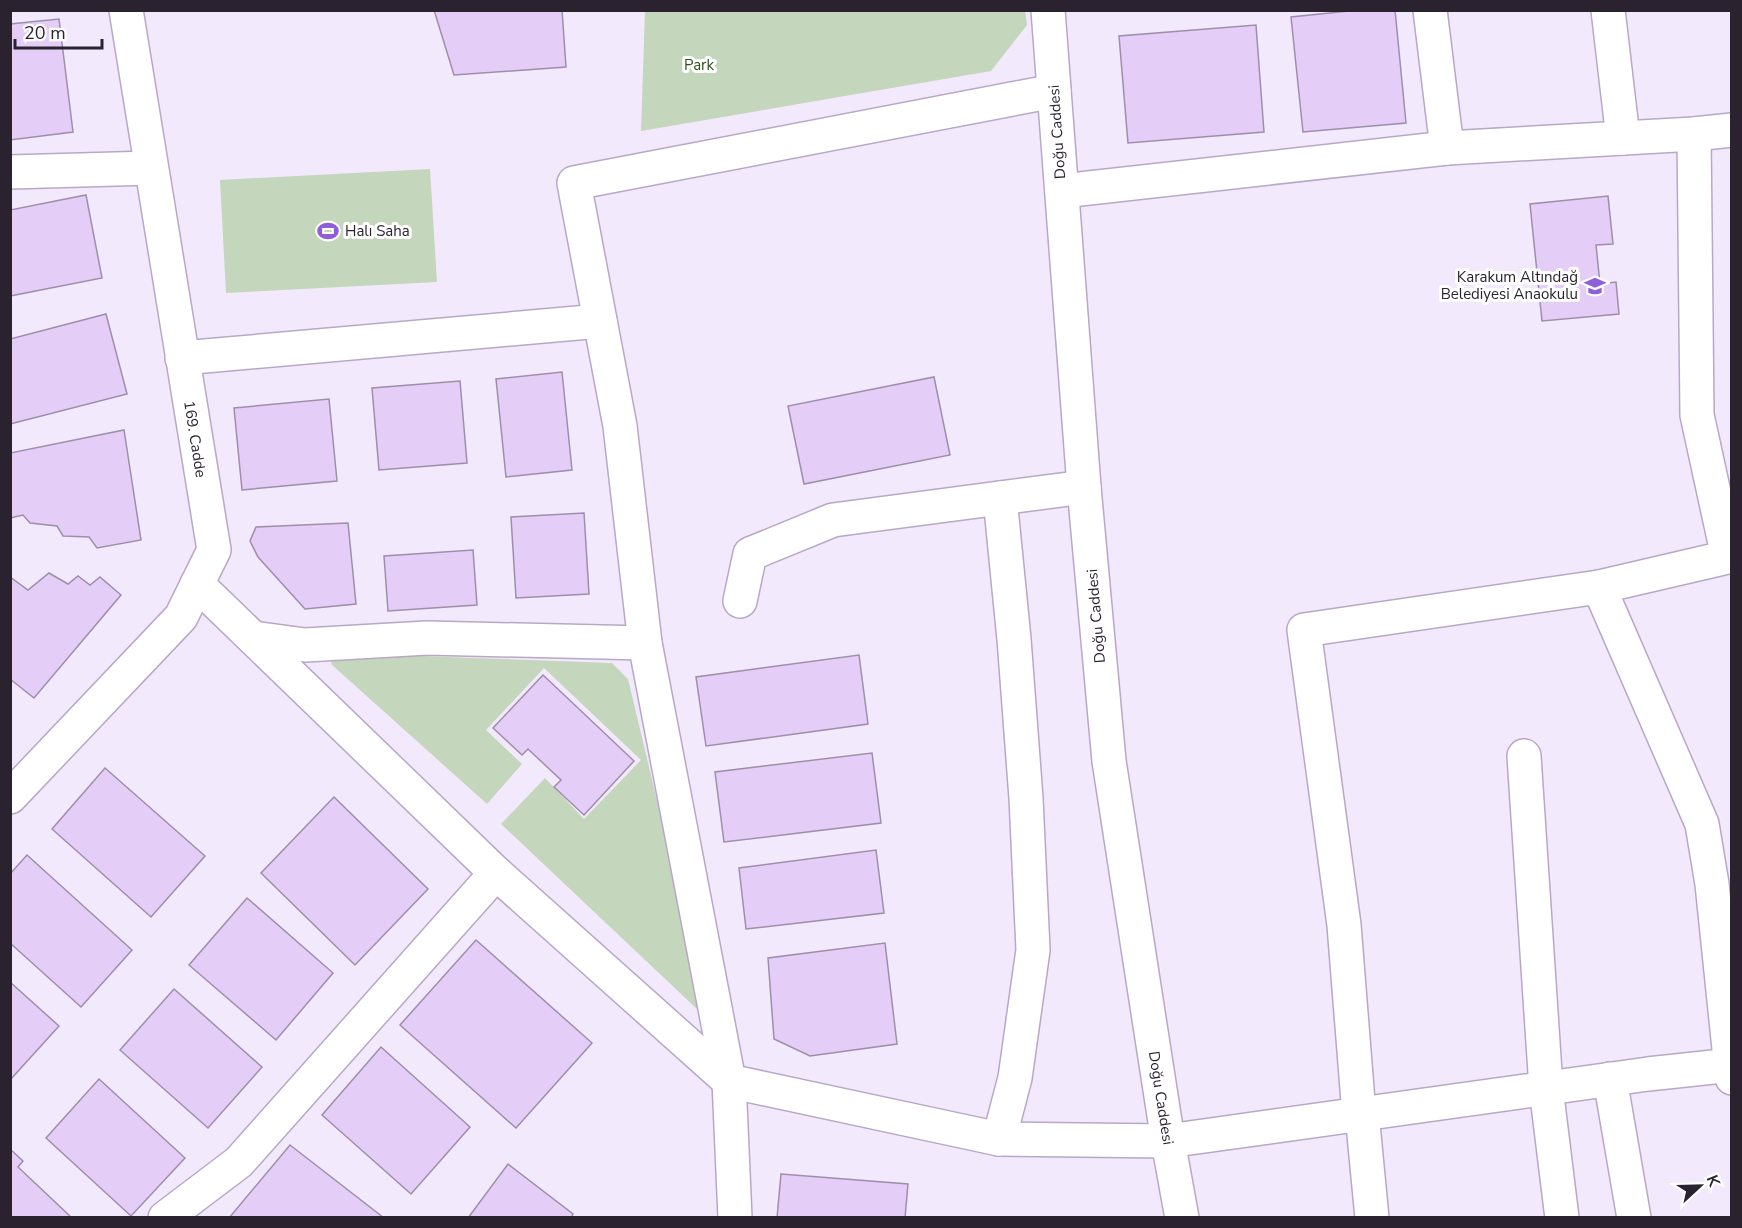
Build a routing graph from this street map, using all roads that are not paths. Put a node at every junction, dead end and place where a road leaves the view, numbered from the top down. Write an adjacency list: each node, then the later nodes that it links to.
1 (126, 10): 10 (street, 169. Cadde)
2 (1048, 10): 5 (street, Doğu Caddesi)
3 (1430, 10): 9 (street)
4 (1608, 10): 8 (street)
5 (1054, 91): 12 (street, Doğu Caddesi); 13 (street)
6 (1731, 130): 7 (street)
7 (1695, 134): 8 (street); 17 (street)
8 (1623, 138): 9 (street)
9 (1447, 148): 12 (street)
10 (151, 168): 11 (street); 14 (street, 169. Cadde)
11 (10, 172)
12 (1062, 191): 15 (street, Doğu Caddesi)
13 (600, 321): 14 (street); 22 (street)
14 (182, 358): 18 (street, 169. Cadde)
15 (1084, 487): 16 (street); 32 (street, Doğu Caddesi)
16 (1000, 498): 20 (street); 31 (street)
17 (1730, 561): 19 (street)
18 (197, 584): 21 (street); 24 (street, 169. Cadde)
19 (1599, 587): 26 (street); 30 (street)
20 (740, 601)
21 (253, 638): 22 (street); 25 (street)
22 (645, 643): 28 (street)
23 (1524, 756): 29 (street)
24 (10, 796)
25 (496, 873): 28 (street); 33 (street)
26 (1731, 1070): 27 (street)
27 (1610, 1079): 29 (street); 38 (street)
28 (729, 1082): 31 (street); 34 (street)
29 (1546, 1088): 30 (street); 37 (street)
30 (1361, 1114): 32 (street); 36 (street)
31 (999, 1139): 32 (street)
32 (1168, 1141): 35 (street, Doğu Caddesi)
33 (165, 1218)
34 (735, 1218)
35 (1182, 1218)
36 (1372, 1218)
37 (1562, 1218)
38 (1634, 1218)

